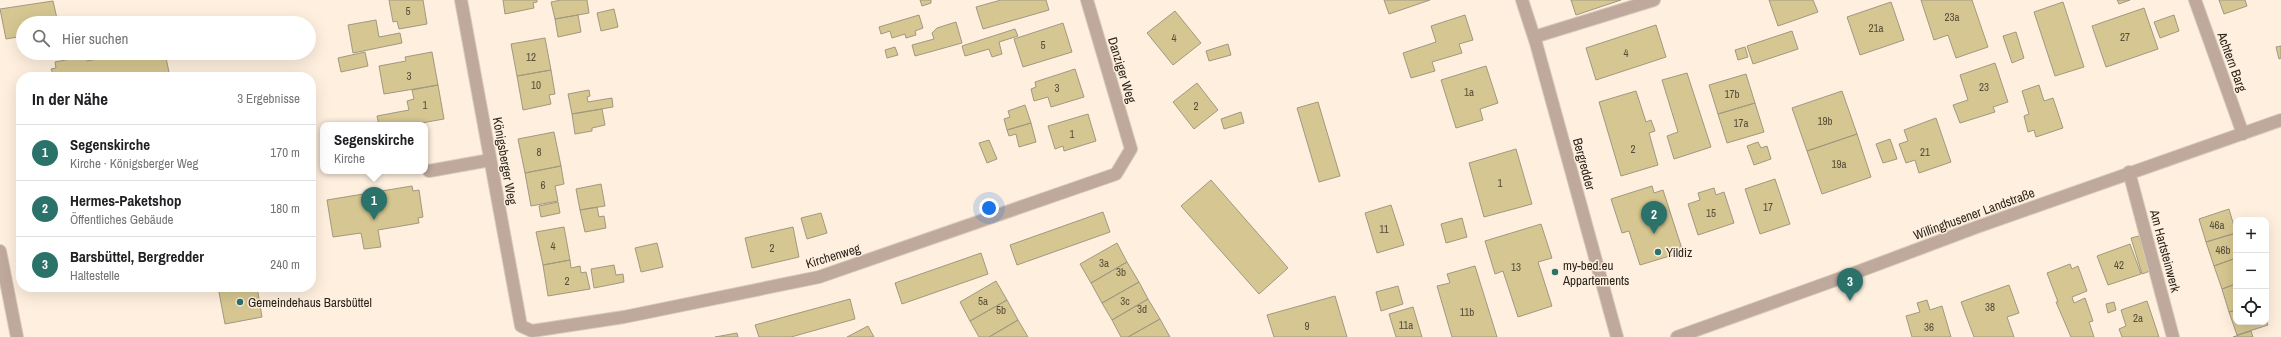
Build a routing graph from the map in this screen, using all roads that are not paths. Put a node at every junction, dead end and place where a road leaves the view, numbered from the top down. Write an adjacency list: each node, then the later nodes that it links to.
1 (461, 0): 10 (street, Königsberger Weg)
2 (1086, 0): 9 (street, Danziger Weg)
3 (1522, 0): 6 (street, Bergredder)
4 (1654, 0): 6 (street)
5 (2195, 0): 8 (street, Achtern Barg)
6 (1534, 36): 16 (street, Bergredder)
7 (2281, 120): 8 (street, Willinghusener Landstraße)
8 (2243, 134): 12 (street, Willinghusener Landstraße)
9 (1131, 149): 14 (street, Kirchenweg)
10 (490, 160): 11 (street); 14 (street, Königsberger Weg)
11 (429, 171)
12 (2129, 172): 17 (street, Willinghusener Landstraße); 18 (street, Am Hartsteinwerk)
13 (0, 251): 15 (street)
14 (521, 326)
15 (17, 337)
16 (1617, 337)
17 (1677, 337)
18 (2173, 337)

